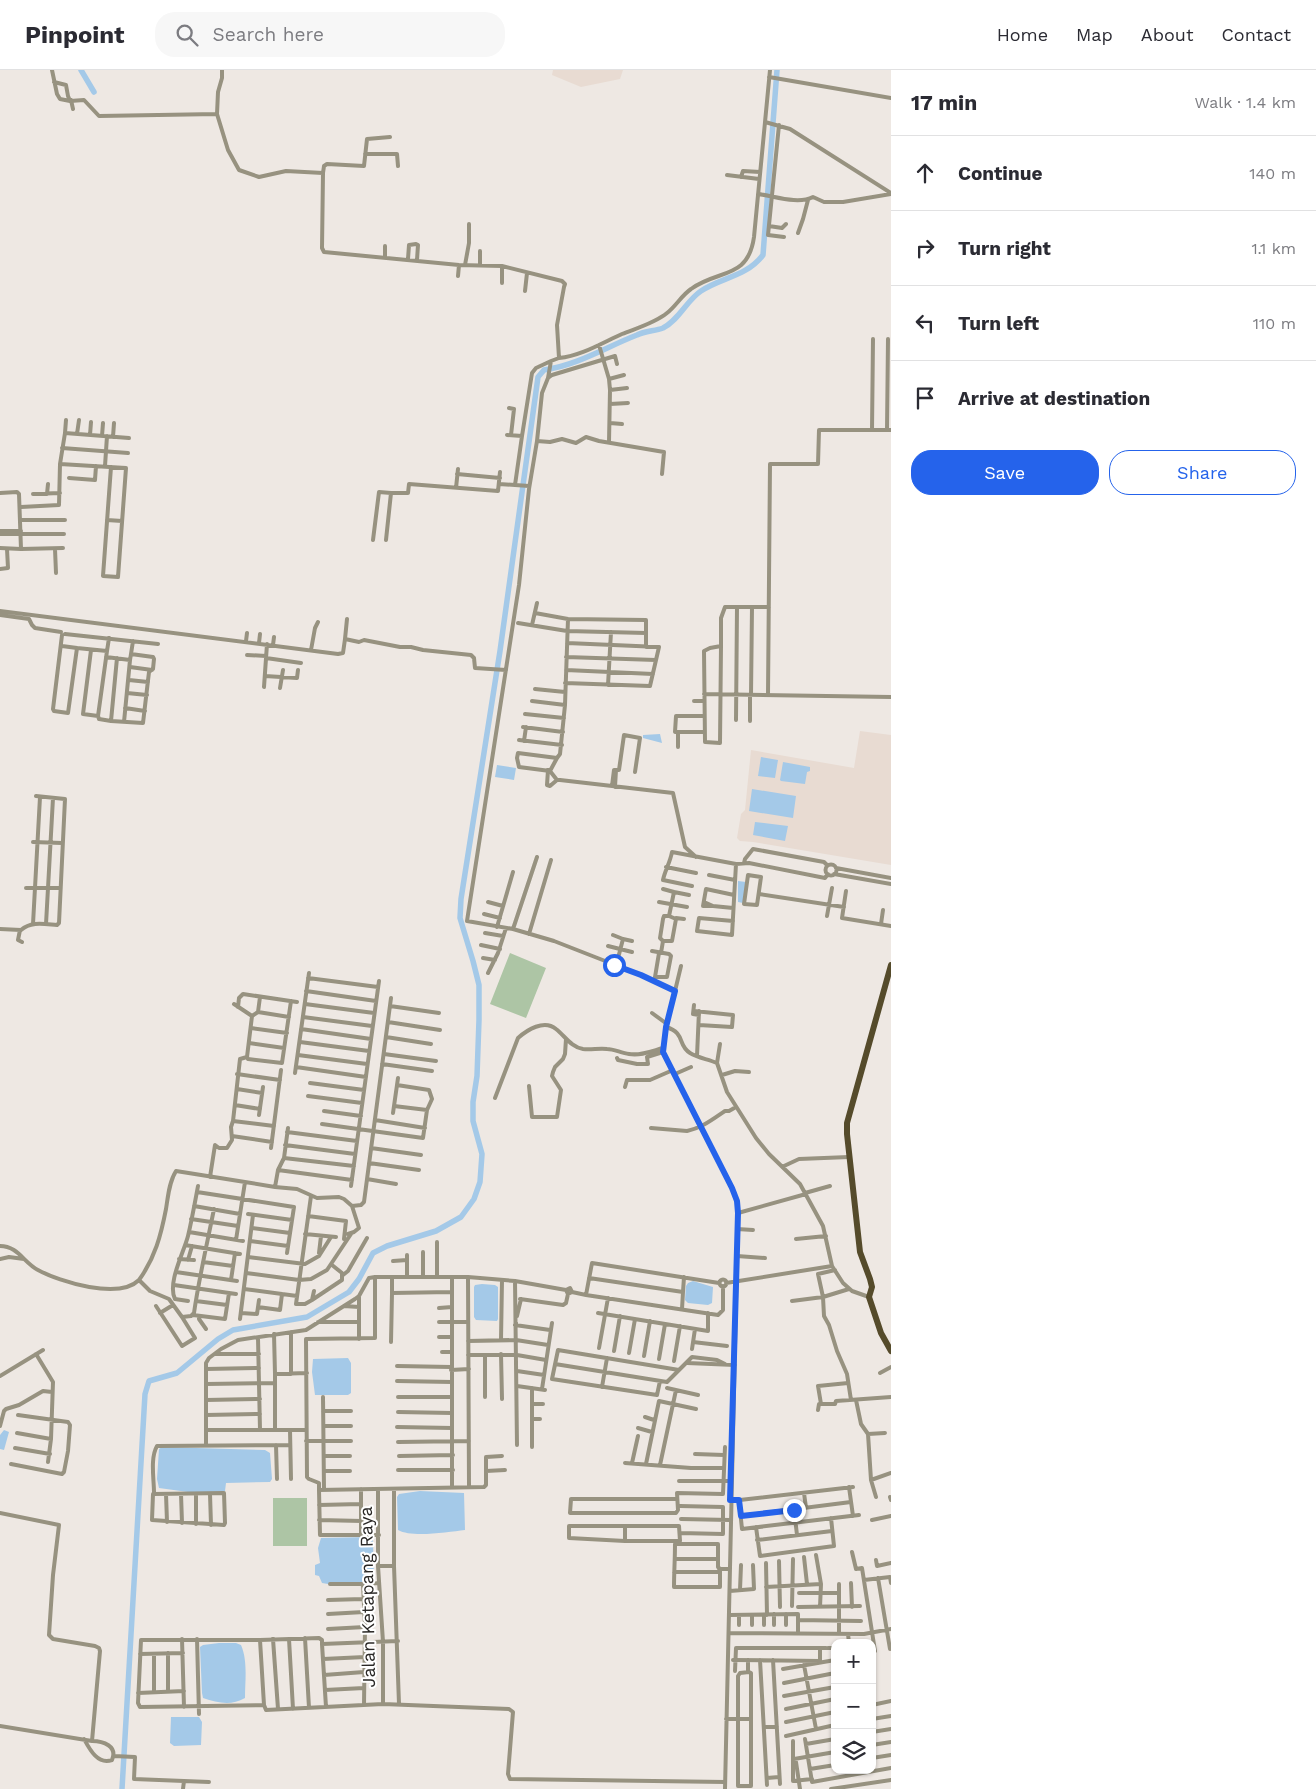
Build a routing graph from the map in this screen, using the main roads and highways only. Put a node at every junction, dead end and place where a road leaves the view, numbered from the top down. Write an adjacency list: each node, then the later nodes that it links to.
1 (891, 965): 2 (main road)
2 (891, 1351)

